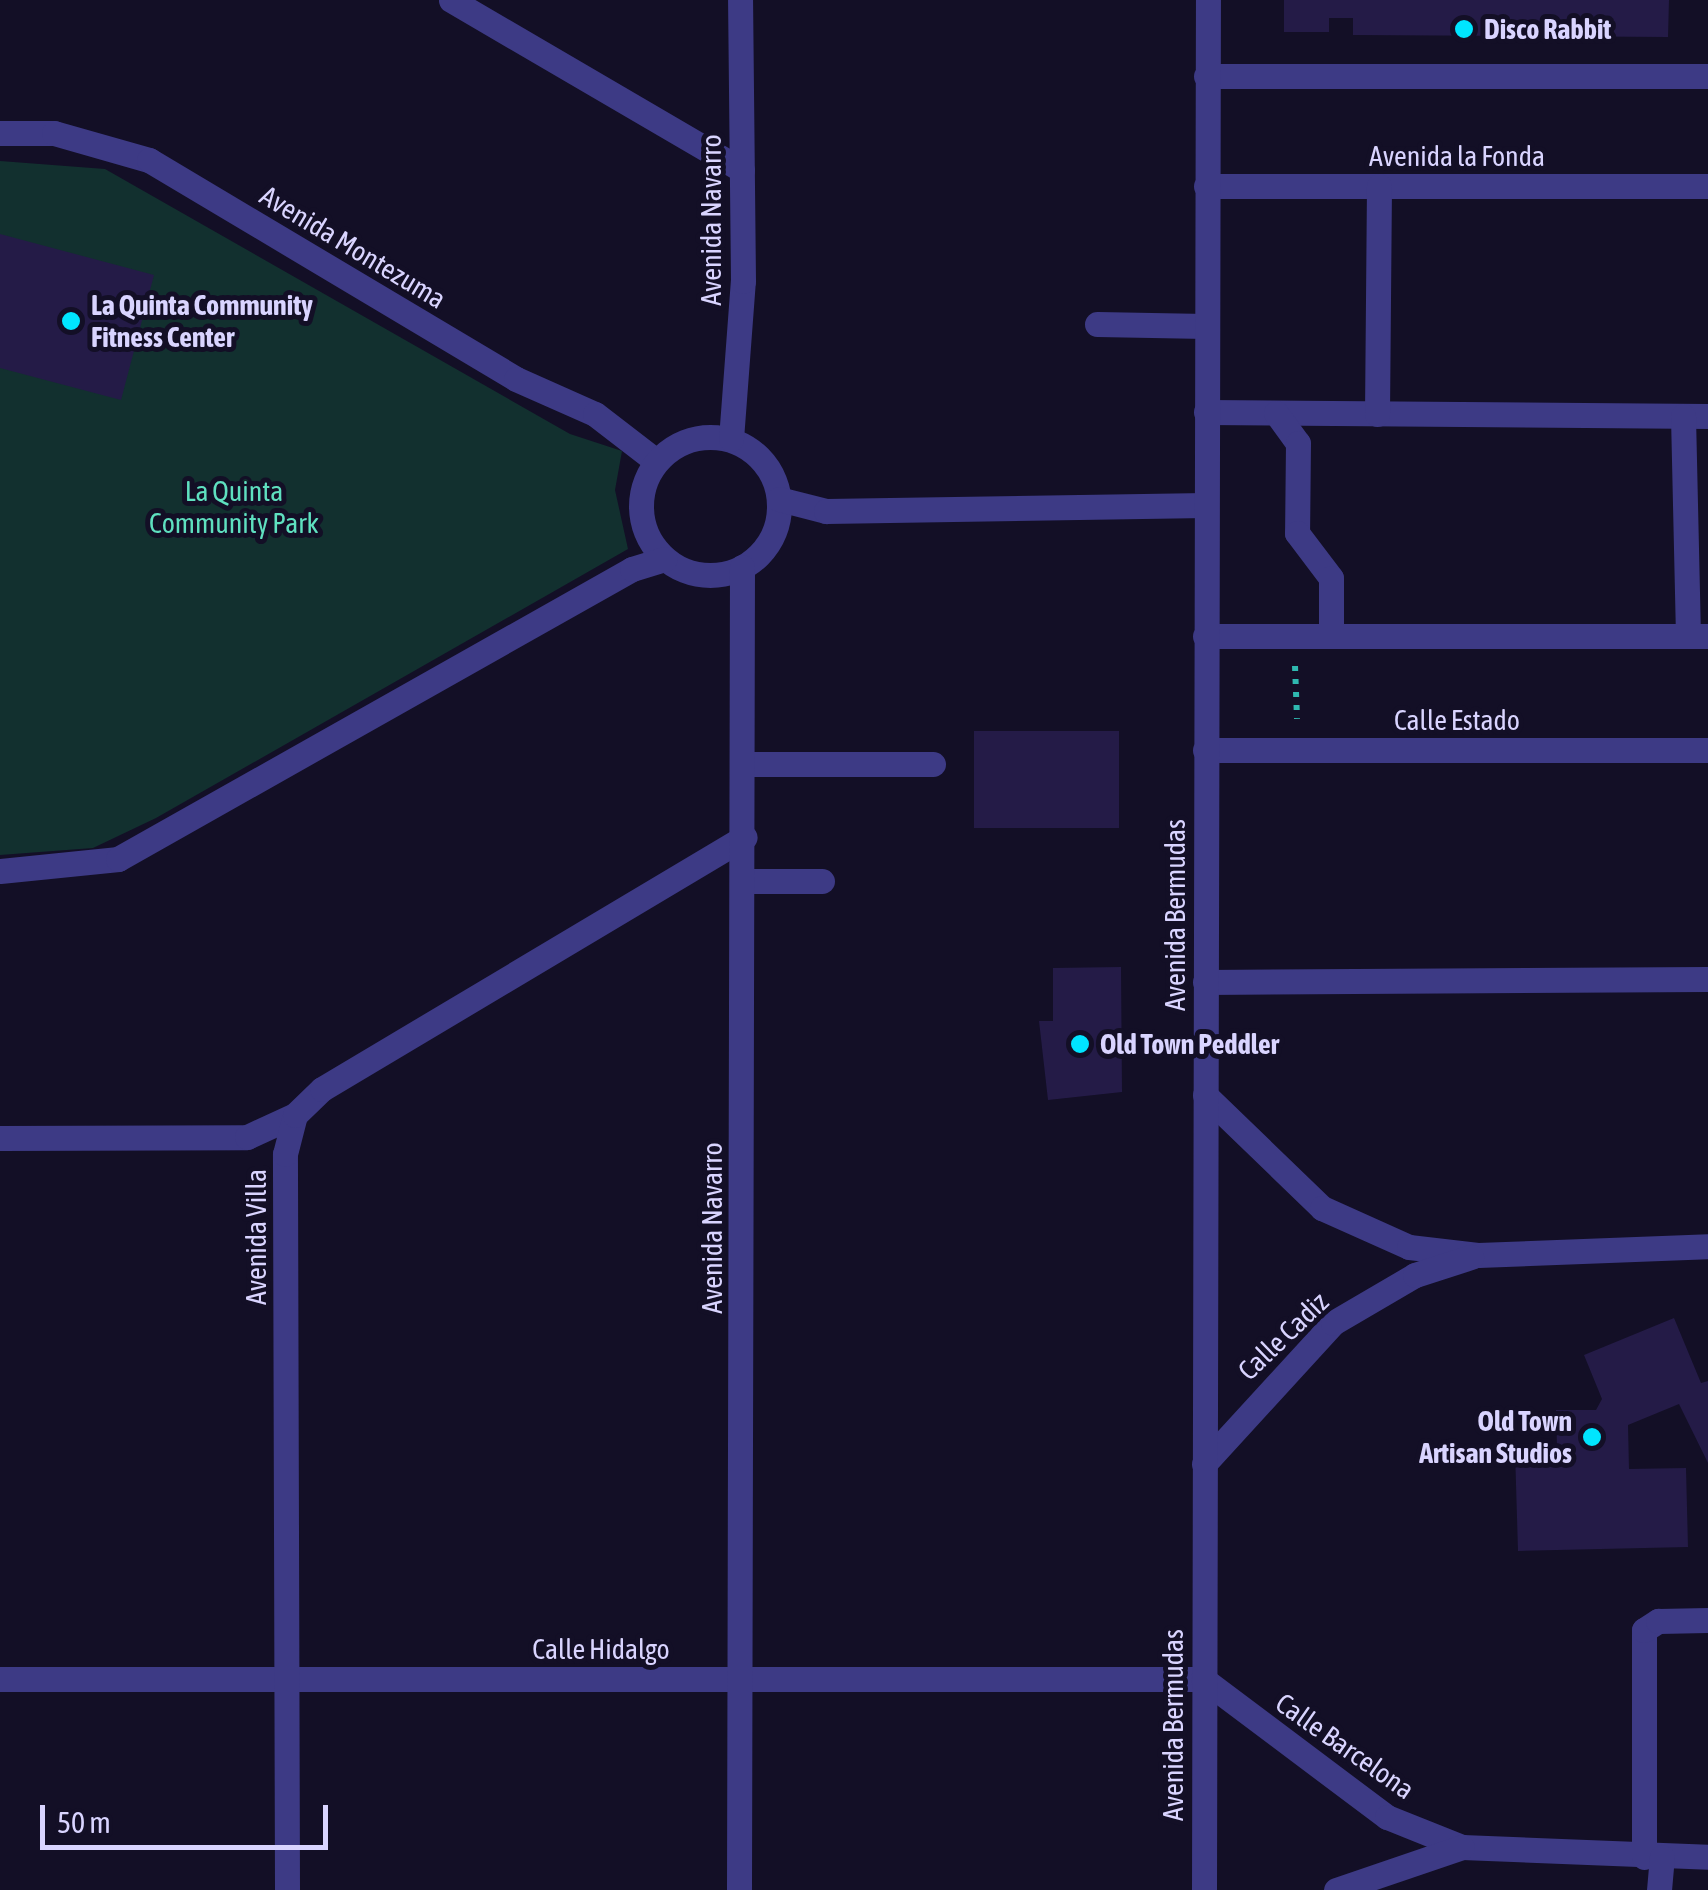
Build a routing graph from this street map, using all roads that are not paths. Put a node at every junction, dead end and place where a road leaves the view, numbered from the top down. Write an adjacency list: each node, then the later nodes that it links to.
1 (451, 0): 7 (street)
2 (740, 0): 7 (street, Avenida Navarro)
3 (1208, 0): 4 (street, Avenida Bermudas)
4 (1206, 76): 5 (street); 8 (street, Avenida Bermudas)
5 (1708, 76)
6 (0, 133): 18 (street, Avenida Montezuma)
7 (742, 170): 17 (street, Avenida Navarro)
8 (1206, 186): 9 (street, Avenida la Fonda); 12 (street, Avenida Bermudas)
9 (1379, 186): 10 (street, Avenida la Fonda); 15 (street)
10 (1708, 186)
11 (1097, 324): 12 (street)
12 (1206, 326): 13 (street, Avenida Bermudas)
13 (1206, 412): 14 (street); 20 (street, Avenida Bermudas)
14 (1276, 413): 15 (street); 24 (street)
15 (1376, 414): 16 (street)
16 (1696, 416): 25 (street)
17 (731, 439): 18 (street); 19 (street)
18 (656, 461): 21 (street)
19 (779, 499): 20 (street); 22 (street)
20 (1206, 505): 23 (street, Avenida Bermudas)
21 (665, 559): 22 (street); 31 (street)
22 (742, 568): 28 (street, Avenida Navarro)
23 (1206, 636): 24 (street); 26 (street, Avenida Bermudas)
24 (1331, 636): 25 (street)
25 (1698, 636)
26 (1206, 750): 27 (street, Calle Estado); 35 (street, Avenida Bermudas)
27 (1708, 750)
28 (745, 764): 29 (street); 30 (street, Avenida Navarro)
29 (933, 764)
30 (745, 837): 32 (street, Avenida Navarro); 37 (street)
31 (0, 871)
32 (744, 881): 33 (street); 45 (street, Avenida Navarro)
33 (822, 881)
34 (1708, 978): 35 (street)
35 (1206, 982): 36 (street, Avenida Bermudas)
36 (1206, 1095): 40 (street, Calle Cadiz); 41 (street, Avenida Bermudas)
37 (296, 1116): 38 (street); 44 (street, Avenida Villa)
38 (0, 1138)
39 (1708, 1246): 40 (street, Calle Cadiz)
40 (1478, 1254): 41 (street, Calle Cadiz)
41 (1204, 1464): 46 (street, Avenida Bermudas)
42 (1708, 1620): 49 (street)
43 (0, 1680): 44 (street, Calle Hidalgo)
44 (288, 1680): 45 (street, Calle Hidalgo); 50 (street, Avenida Villa)
45 (738, 1680): 46 (street, Calle Hidalgo); 51 (street, Avenida Navarro)
46 (1203, 1680): 47 (street, Calle Barcelona); 52 (street, Avenida Bermudas)
47 (1462, 1846): 49 (street, Calle Barcelona); 53 (street, Calle Barcelona)
48 (1708, 1857): 49 (street, Calle Barcelona)
49 (1653, 1858): 54 (street)
50 (287, 1890)
51 (739, 1890)
52 (1204, 1890)
53 (1336, 1890)
54 (1659, 1890)

